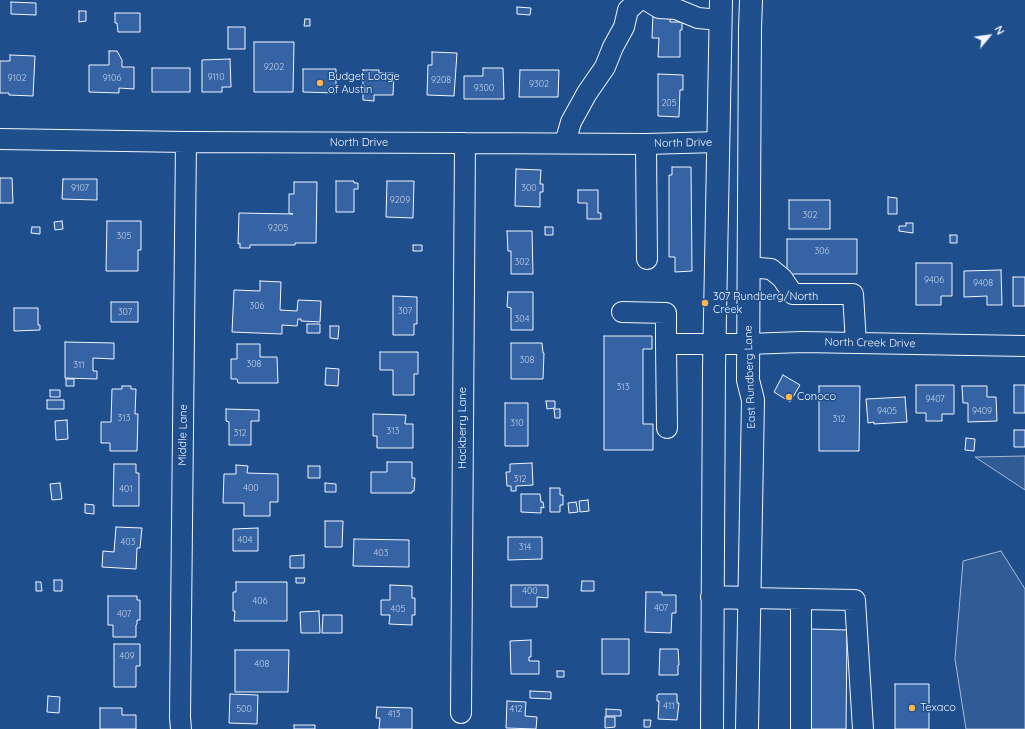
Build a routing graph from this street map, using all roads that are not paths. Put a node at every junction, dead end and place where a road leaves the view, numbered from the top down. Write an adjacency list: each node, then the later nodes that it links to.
1 (639, 0): 9 (street)
2 (646, 0): 4 (street)
3 (752, 0): 12 (main road, East Rundberg Lane)
4 (721, 10): 7 (main road)
5 (0, 139): 6 (street, North Drive)
6 (186, 142): 8 (street, North Drive); 24 (street, Middle Lane)
7 (718, 142): 10 (street, North Drive); 16 (main road)
8 (464, 143): 9 (street, North Drive); 23 (street, Hackberry Lane)
9 (565, 143): 10 (street, North Drive)
10 (646, 144): 11 (street)
11 (647, 259)
12 (748, 267): 14 (street); 17 (main road, East Rundberg Lane)
13 (622, 312): 15 (street)
14 (856, 343): 17 (street, North Creek Drive); 18 (street, North Creek Drive)
15 (666, 344): 16 (street, North Creek Drive); 19 (street)
16 (715, 344): 17 (street, North Creek Drive); 20 (main road)
17 (748, 344): 21 (main road, East Rundberg Lane)
18 (1025, 346)
19 (667, 428)
20 (712, 597): 21 (main road); 25 (main road)
21 (749, 598): 22 (street); 26 (main road, East Rundberg Lane)
22 (801, 599): 27 (street); 28 (street)
23 (461, 713)
24 (181, 729)
25 (712, 729)
26 (747, 729)
27 (801, 729)
28 (863, 729)

